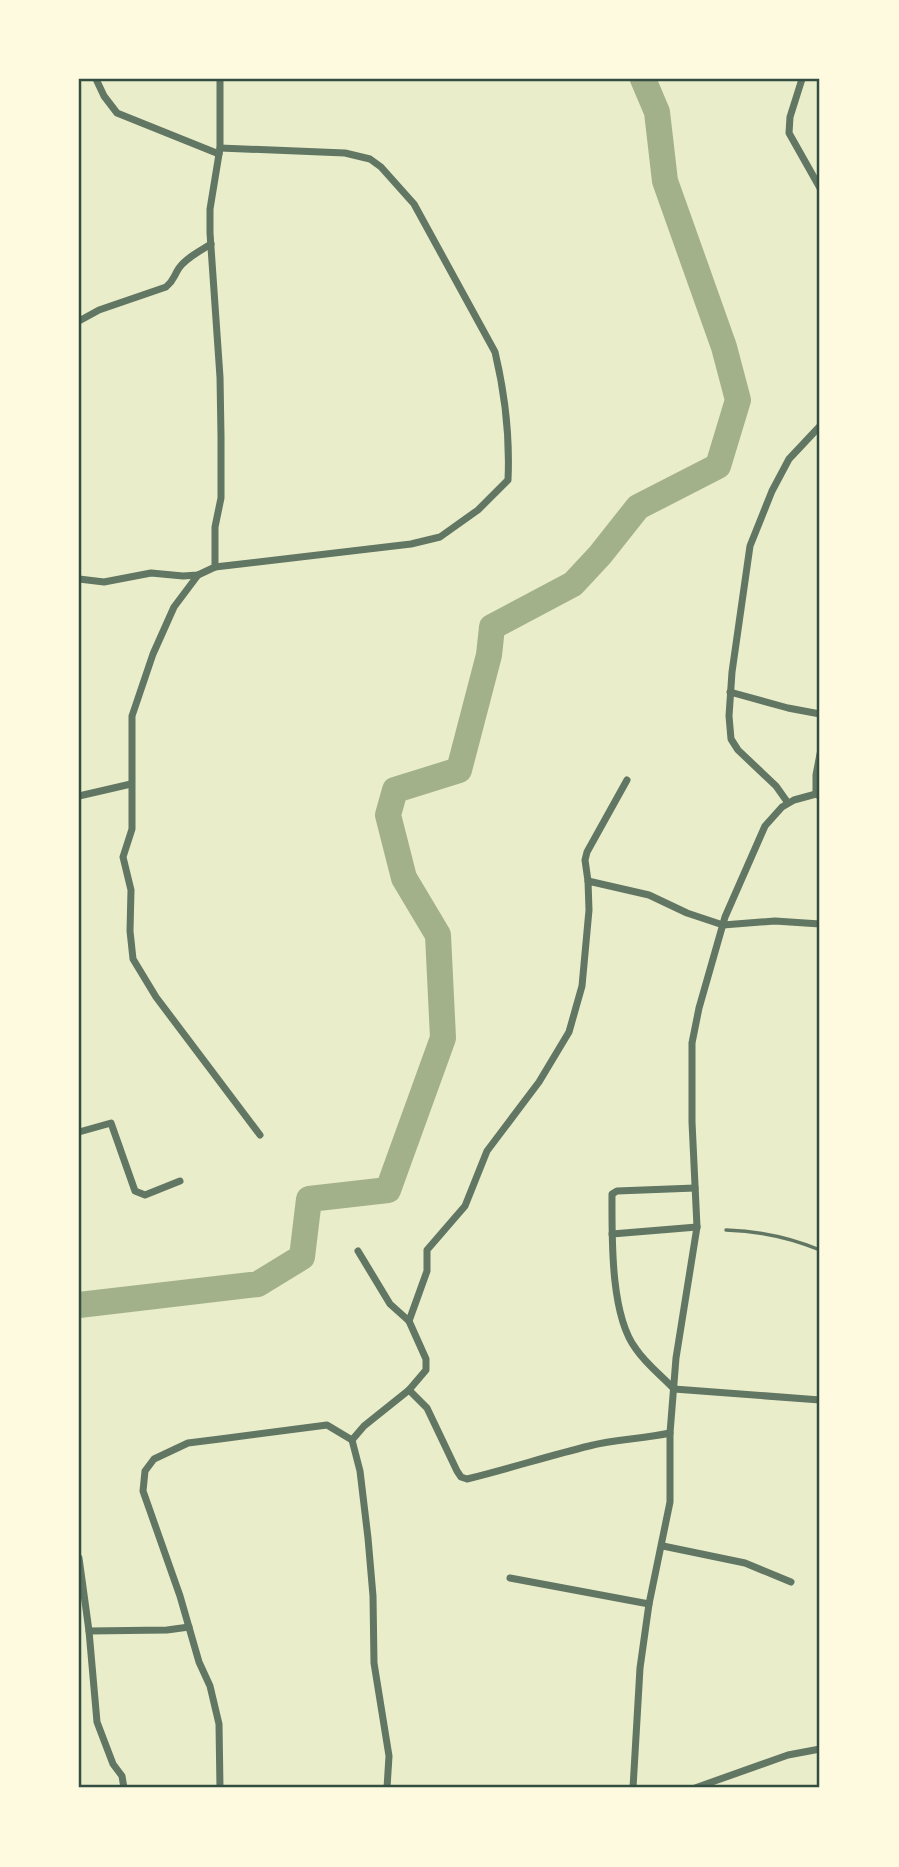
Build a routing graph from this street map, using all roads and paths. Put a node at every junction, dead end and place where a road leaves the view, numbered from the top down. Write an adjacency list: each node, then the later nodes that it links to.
1 (96, 79): 4 (street)
2 (220, 79): 4 (street)
3 (802, 79): 5 (street)
4 (219, 151): 6 (street); 9 (street)
5 (820, 188)
6 (211, 244): 7 (street); 9 (street)
7 (79, 321)
8 (820, 426): 12 (street)
9 (215, 567): 10 (street)
10 (198, 575): 11 (street); 16 (street)
11 (79, 579)
12 (730, 692): 13 (street); 19 (street)
13 (820, 714)
14 (820, 754): 17 (street)
15 (627, 780): 20 (street)
16 (131, 783): 18 (street); 24 (street)
17 (818, 795): 19 (street)
18 (79, 796)
19 (788, 803): 22 (street)
20 (588, 881): 22 (street); 32 (street)
21 (820, 924): 22 (street)
22 (723, 925): 26 (street)
23 (79, 1132): 25 (street)
24 (260, 1135)
25 (180, 1181)
26 (695, 1188): 27 (street); 29 (street)
27 (697, 1227): 29 (street); 33 (street)
28 (726, 1230): 30 (lane)
29 (612, 1234): 33 (street)
30 (820, 1250)
31 (358, 1251): 32 (street)
32 (409, 1321): 34 (street)
33 (674, 1389): 35 (street); 36 (street)
34 (409, 1391): 36 (street); 37 (street)
35 (820, 1399)
36 (670, 1433): 38 (street)
37 (352, 1440): 44 (street); 49 (street)
38 (663, 1546): 41 (street); 42 (street)
39 (79, 1558): 43 (street)
40 (510, 1578): 42 (street)
41 (791, 1582)
42 (649, 1604): 50 (street)
43 (82, 1607): 45 (street)
44 (189, 1627): 45 (street); 48 (street)
45 (89, 1631): 47 (street)
46 (820, 1749): 51 (street)
47 (124, 1788)
48 (220, 1788)
49 (387, 1788)
50 (634, 1788)
51 (695, 1788)

